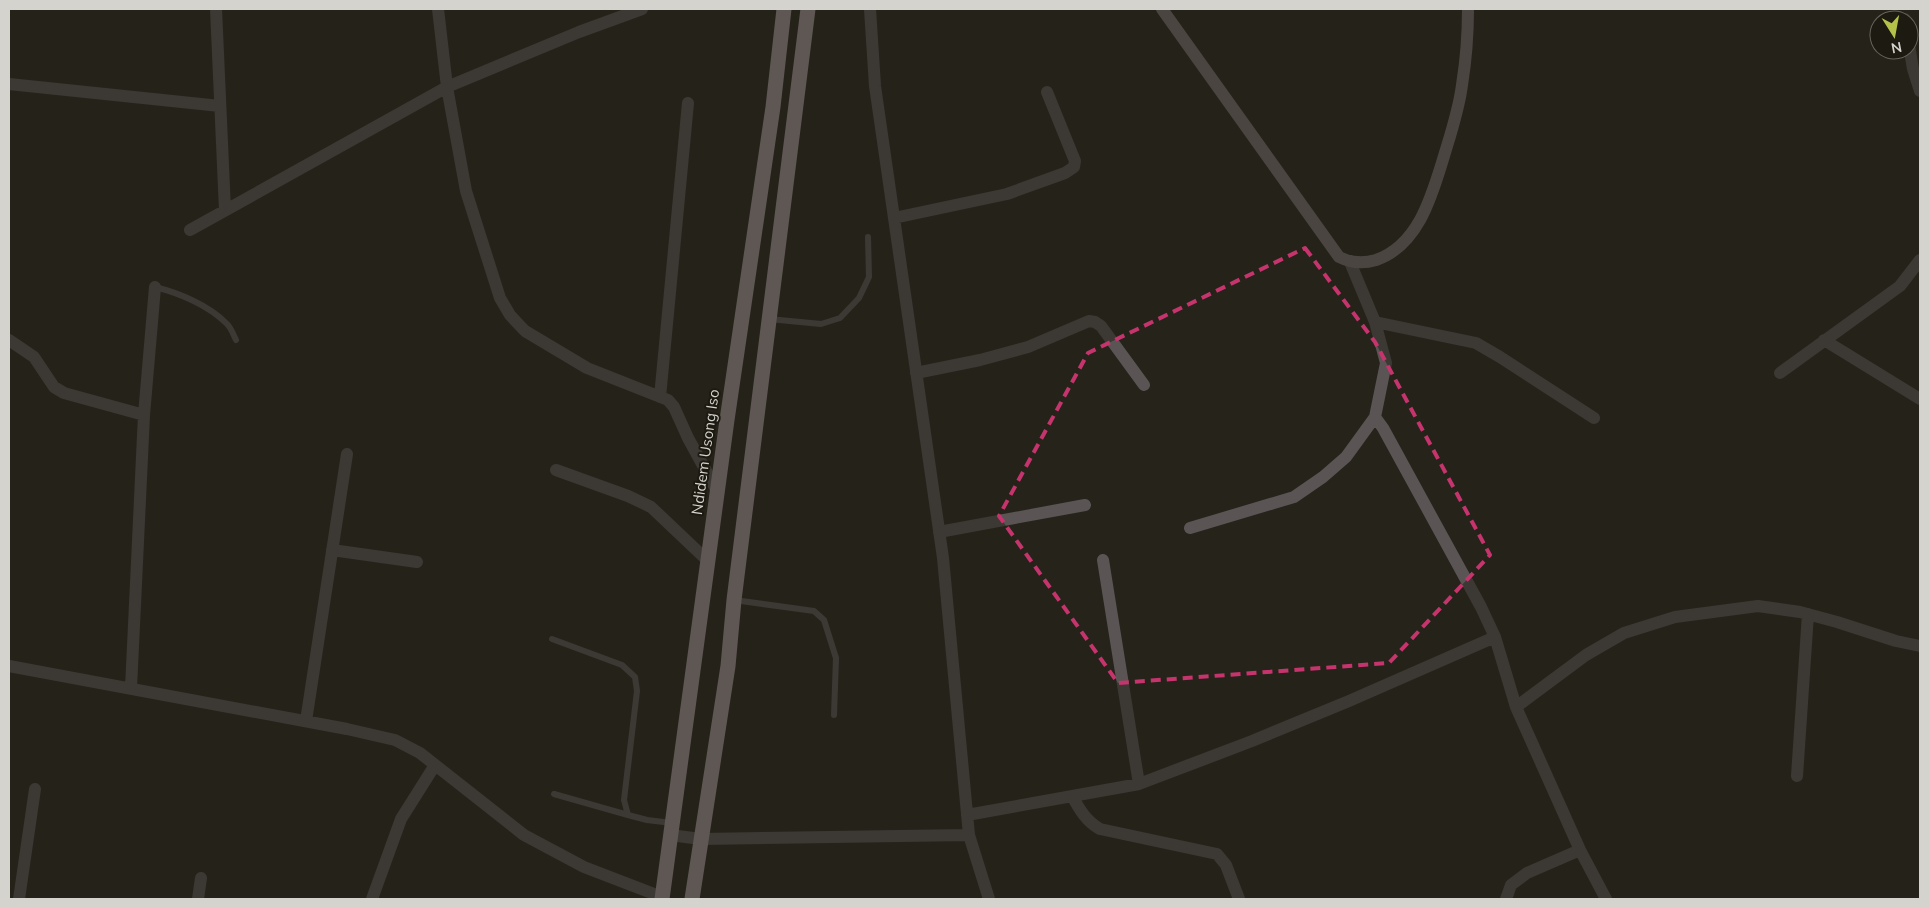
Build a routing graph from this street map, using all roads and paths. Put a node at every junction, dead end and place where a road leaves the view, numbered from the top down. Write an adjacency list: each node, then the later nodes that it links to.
1 (216, 9): 15 (street)
2 (438, 9): 11 (street)
3 (640, 9): 11 (street)
4 (784, 9): 38 (highway, Ndidem Usong Iso)
5 (808, 9): 23 (highway)
6 (870, 9): 17 (street)
7 (1162, 9): 21 (street)
8 (1468, 9): 21 (street)
9 (1912, 60): 12 (street)
10 (9, 84): 15 (street)
11 (447, 87): 16 (street); 31 (street)
12 (1920, 91)
13 (1047, 92): 17 (street)
14 (688, 104): 31 (street)
15 (220, 106): 16 (street)
16 (225, 210): 18 (street)
17 (894, 218): 28 (street)
18 (190, 230)
19 (868, 237): 23 (lane)
20 (1920, 260): 27 (street)
21 (1350, 262): 24 (street)
22 (155, 287): 26 (lane); 33 (street)
23 (770, 319): 46 (highway)
24 (1375, 322): 34 (street); 35 (street)
25 (9, 340): 33 (street)
26 (236, 340)
27 (1824, 340): 29 (street); 32 (street)
28 (916, 373): 30 (street); 41 (street)
29 (1780, 373)
30 (1144, 385)
31 (660, 396): 38 (street)
32 (1920, 399)
33 (144, 415): 52 (street)
34 (1375, 417): 40 (street); 48 (street)
35 (1594, 418)
36 (346, 454): 42 (street)
37 (556, 470): 44 (street)
38 (718, 490): 44 (highway, Ndidem Usong Iso)
39 (1085, 505): 41 (street)
40 (1190, 528)
41 (939, 532): 63 (street)
42 (332, 550): 45 (street); 55 (street)
43 (1103, 560): 58 (street)
44 (708, 561): 64 (highway, Ndidem Usong Iso)
45 (417, 562)
46 (734, 600): 54 (lane); 66 (highway)
47 (1808, 614): 50 (street); 53 (street); 57 (street)
48 (1495, 637): 53 (street); 58 (street)
49 (552, 639): 62 (lane)
50 (1920, 646)
51 (9, 666): 52 (street)
52 (131, 688): 55 (street)
53 (1516, 707): 67 (street)
54 (834, 715)
55 (306, 721): 56 (street)
56 (435, 765): 69 (street); 72 (street)
57 (1797, 776)
58 (1139, 784): 61 (street)
59 (35, 790): 70 (street)
60 (554, 794): 62 (lane)
61 (1072, 796): 63 (street); 75 (street)
62 (628, 815): 64 (lane)
63 (967, 815): 65 (street)
64 (671, 829): 66 (street); 69 (highway, Ndidem Usong Iso)
65 (969, 835): 66 (street); 74 (street)
66 (701, 839): 73 (highway)
67 (1580, 850): 76 (street); 77 (street)
68 (201, 878): 71 (street)
69 (662, 898)
70 (19, 899)
71 (198, 899)
72 (372, 899)
73 (692, 899)
74 (989, 899)
75 (1240, 899)
76 (1506, 899)
77 (1606, 899)

